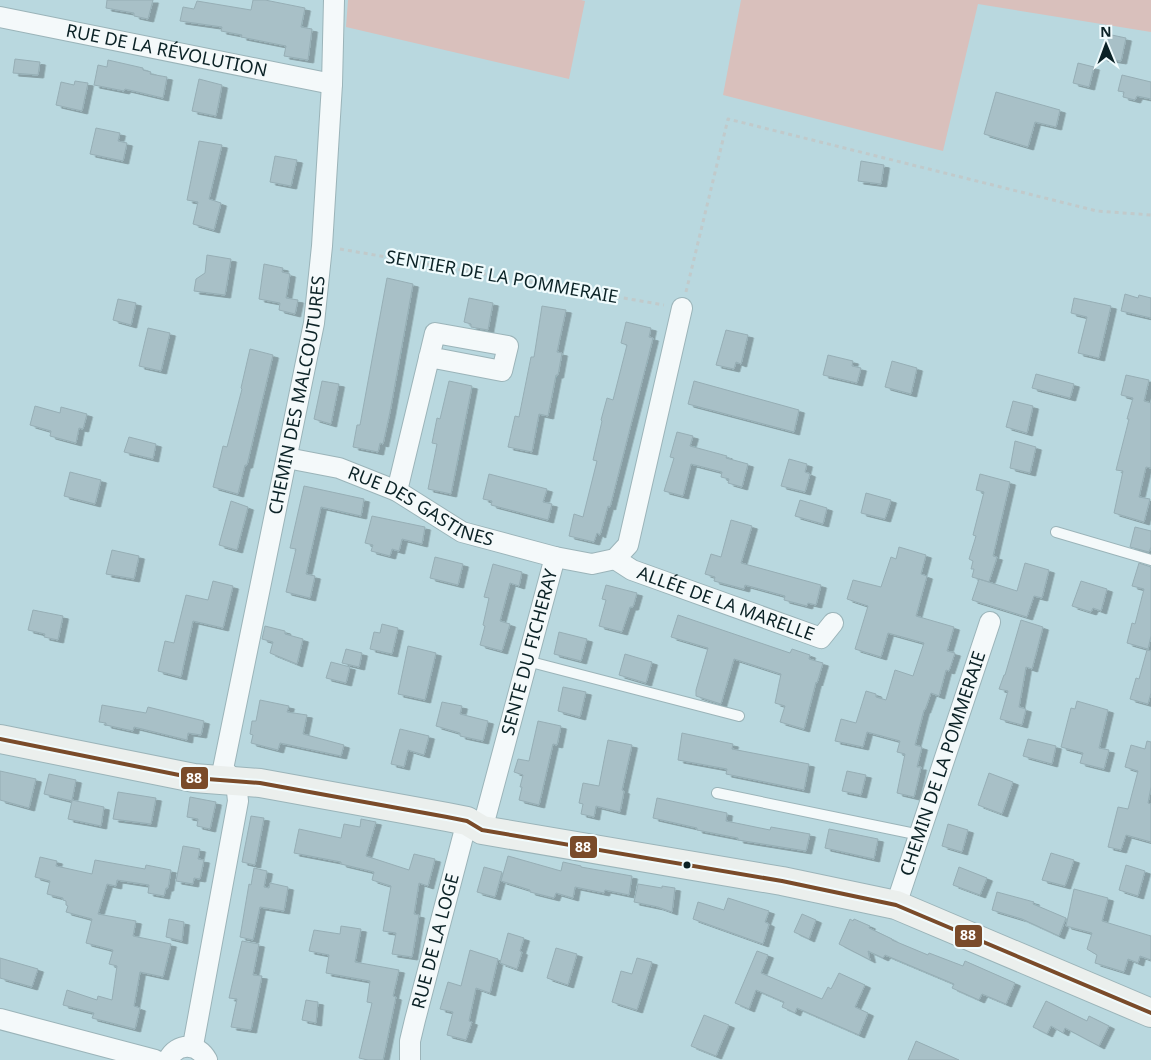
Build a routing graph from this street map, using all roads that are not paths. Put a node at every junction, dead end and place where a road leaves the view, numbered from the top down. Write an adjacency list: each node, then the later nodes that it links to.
1 (334, 0): 3 (street, CHEMIN DES MALCOUTURES)
2 (0, 17): 3 (street, RUE DE LA RÉVOLUTION)
3 (332, 84): 6 (street, CHEMIN DES MALCOUTURES)
4 (682, 308): 10 (street)
5 (429, 357): 7 (street)
6 (287, 458): 7 (street, RUE DES GASTINES); 17 (street, CHEMIN DES MALCOUTURES)
7 (397, 491): 9 (street, RUE DES GASTINES)
8 (1056, 532): 11 (lane)
9 (555, 557): 10 (street, SENTE DU FICHERAY); 14 (street, SENTE DU FICHERAY)
10 (615, 559): 13 (street, ALLÉE DE LA MARELLE)
11 (1151, 560)
12 (990, 622): 20 (street, CHEMIN DE LA POMMERAIE)
13 (833, 623)
14 (527, 661): 15 (lane); 19 (street, SENTE DU FICHERAY)
15 (739, 716)
16 (0, 739): 17 (main road)
17 (236, 782): 19 (main road); 24 (street)
18 (717, 793): 20 (lane)
19 (474, 826): 21 (main road); 28 (street, RUE DE LA LOGE)
20 (920, 835): 21 (street, CHEMIN DE LA POMMERAIE)
21 (896, 905): 22 (main road)
22 (1151, 1013)
23 (0, 1019): 25 (street)
24 (192, 1047): 26 (street); 27 (street)
25 (155, 1060)
26 (168, 1060)
27 (207, 1060)
28 (410, 1060)

